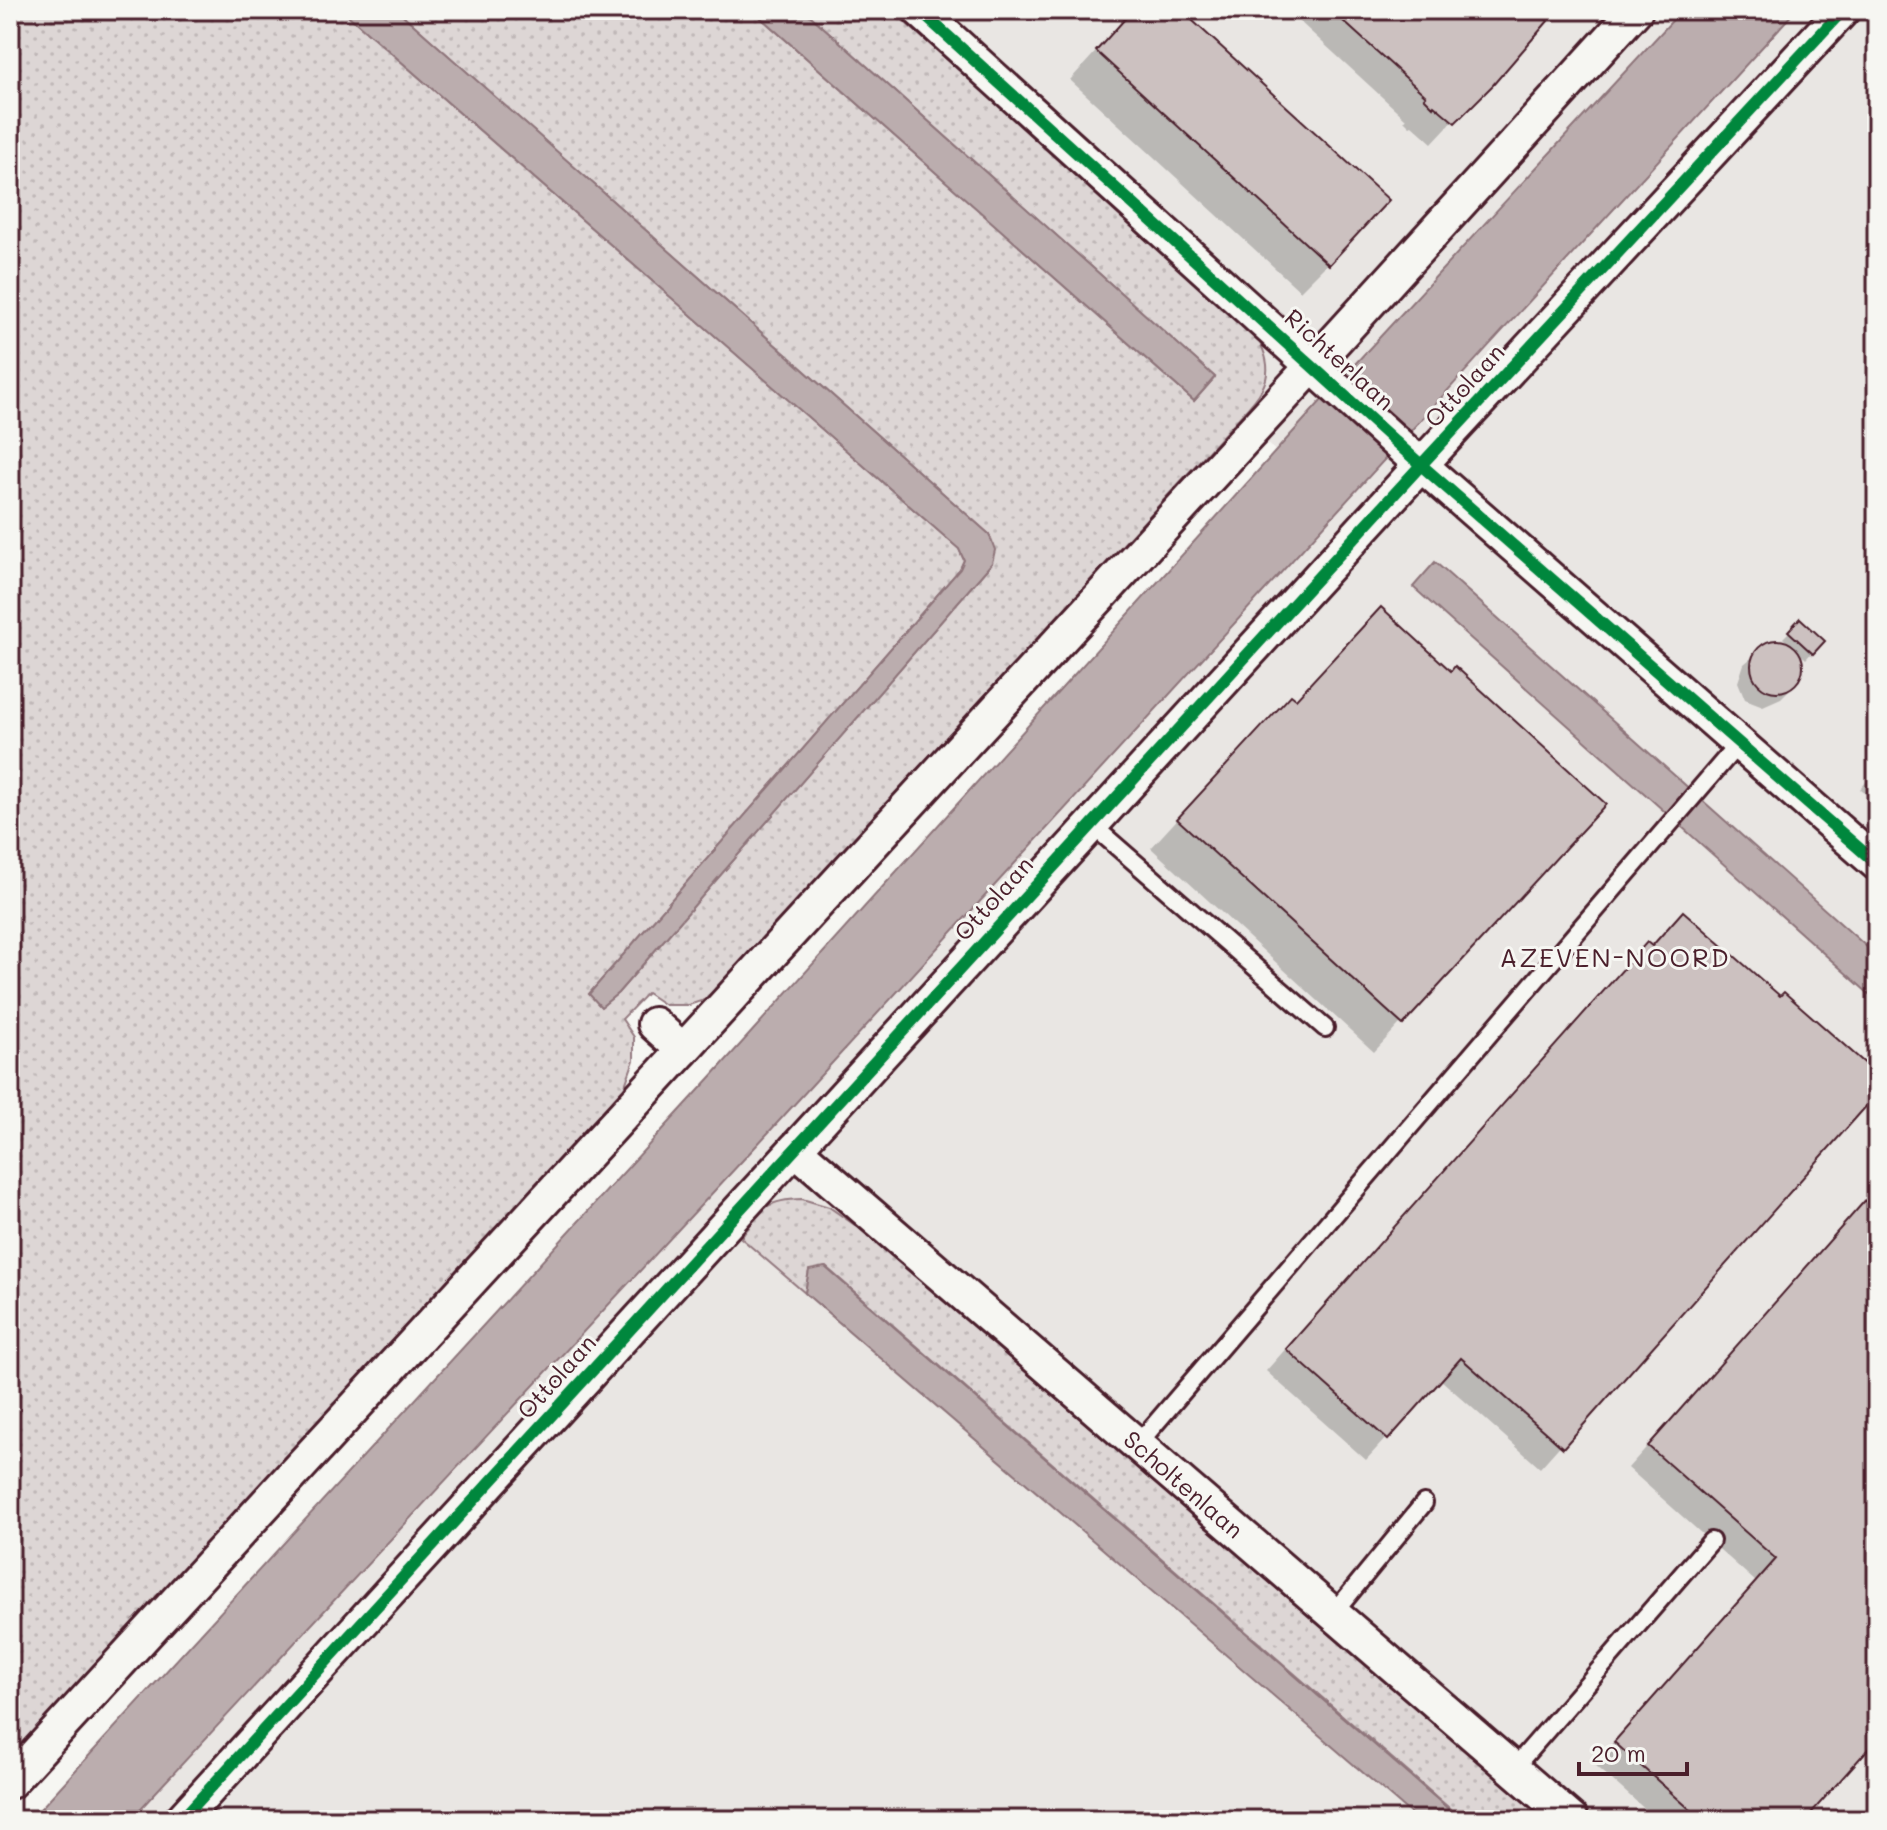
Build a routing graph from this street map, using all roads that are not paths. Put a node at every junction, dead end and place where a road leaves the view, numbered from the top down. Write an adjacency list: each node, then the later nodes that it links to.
1 (919, 10): 4 (street, Richterlaan)
2 (1636, 10): 4 (street)
3 (1843, 10): 5 (street, Ottolaan)
4 (1319, 372): 5 (street, Richterlaan); 11 (street)
5 (1416, 459): 6 (street, Richterlaan); 7 (street, Ottolaan)
6 (1739, 743): 8 (street, Richterlaan); 13 (lane)
7 (1092, 825): 10 (lane); 12 (street, Ottolaan)
8 (1877, 864)
9 (654, 1024): 11 (street)
10 (1325, 1028)
11 (683, 1050): 18 (street)
12 (795, 1149): 13 (street, Scholtenlaan); 19 (street, Ottolaan)
13 (1137, 1445): 16 (street, Scholtenlaan)
14 (1424, 1503): 16 (lane)
15 (1711, 1541): 17 (lane)
16 (1333, 1614): 17 (street, Scholtenlaan)
17 (1513, 1769): 20 (street, Scholtenlaan)
18 (10, 1782)
19 (181, 1820)
20 (1572, 1820)

